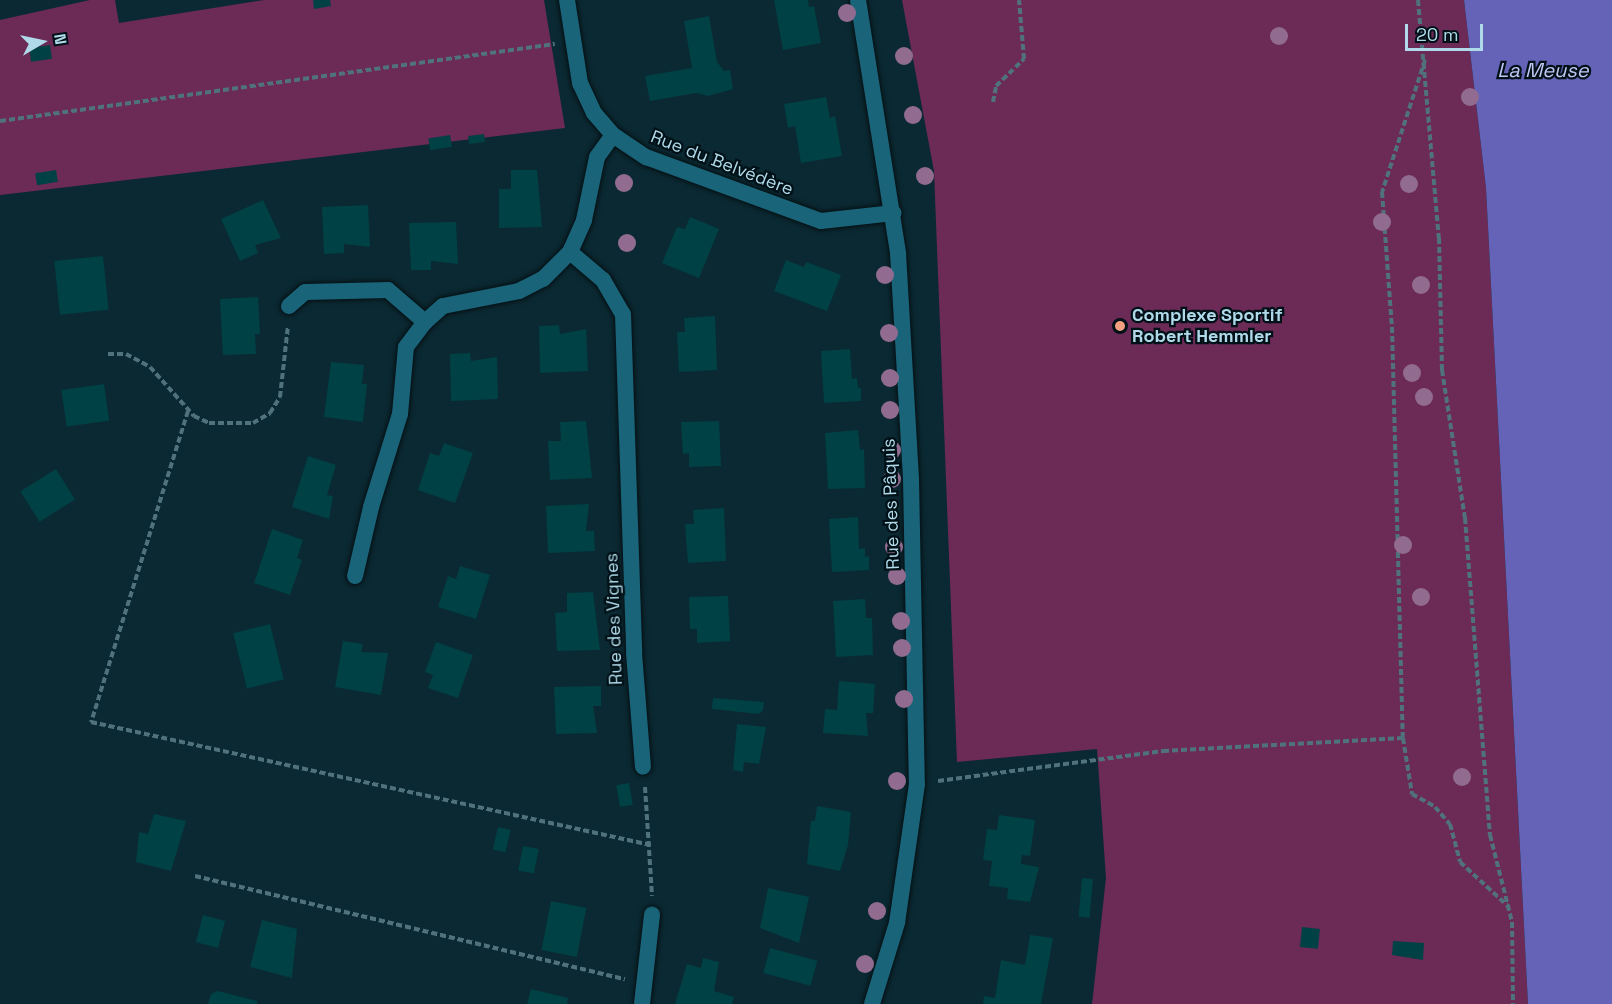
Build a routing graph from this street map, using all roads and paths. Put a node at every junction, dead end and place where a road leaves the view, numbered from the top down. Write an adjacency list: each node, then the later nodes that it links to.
1 (567, 0): 5 (street, Rue du Belvédère)
2 (858, 0): 10 (street, Rue des Pâquis)
3 (1019, 0): 7 (path)
4 (1418, 0): 6 (path)
5 (574, 42): 8 (path); 9 (street, Rue du Belvédère)
6 (1426, 57): 17 (path); 22 (path)
7 (993, 102)
8 (0, 121)
9 (613, 135): 10 (street, Rue du Belvédère); 11 (street)
10 (894, 213): 19 (street, Rue des Pâquis)
11 (570, 252): 13 (street); 18 (street, Rue des Vignes)
12 (289, 306): 13 (street); 15 (path)
13 (424, 322): 16 (street)
14 (108, 354): 15 (path)
15 (188, 411): 20 (path)
16 (355, 576)
17 (1403, 738): 19 (path); 22 (path)
18 (643, 767): 20 (path)
19 (917, 784): 26 (street, Rue des Pâquis)
20 (651, 845): 23 (path)
21 (195, 876): 24 (path)
22 (1508, 906): 27 (path)
23 (652, 915): 24 (street)
24 (644, 983): 25 (street)
25 (642, 1004)
26 (872, 1004)
27 (1514, 1004)

